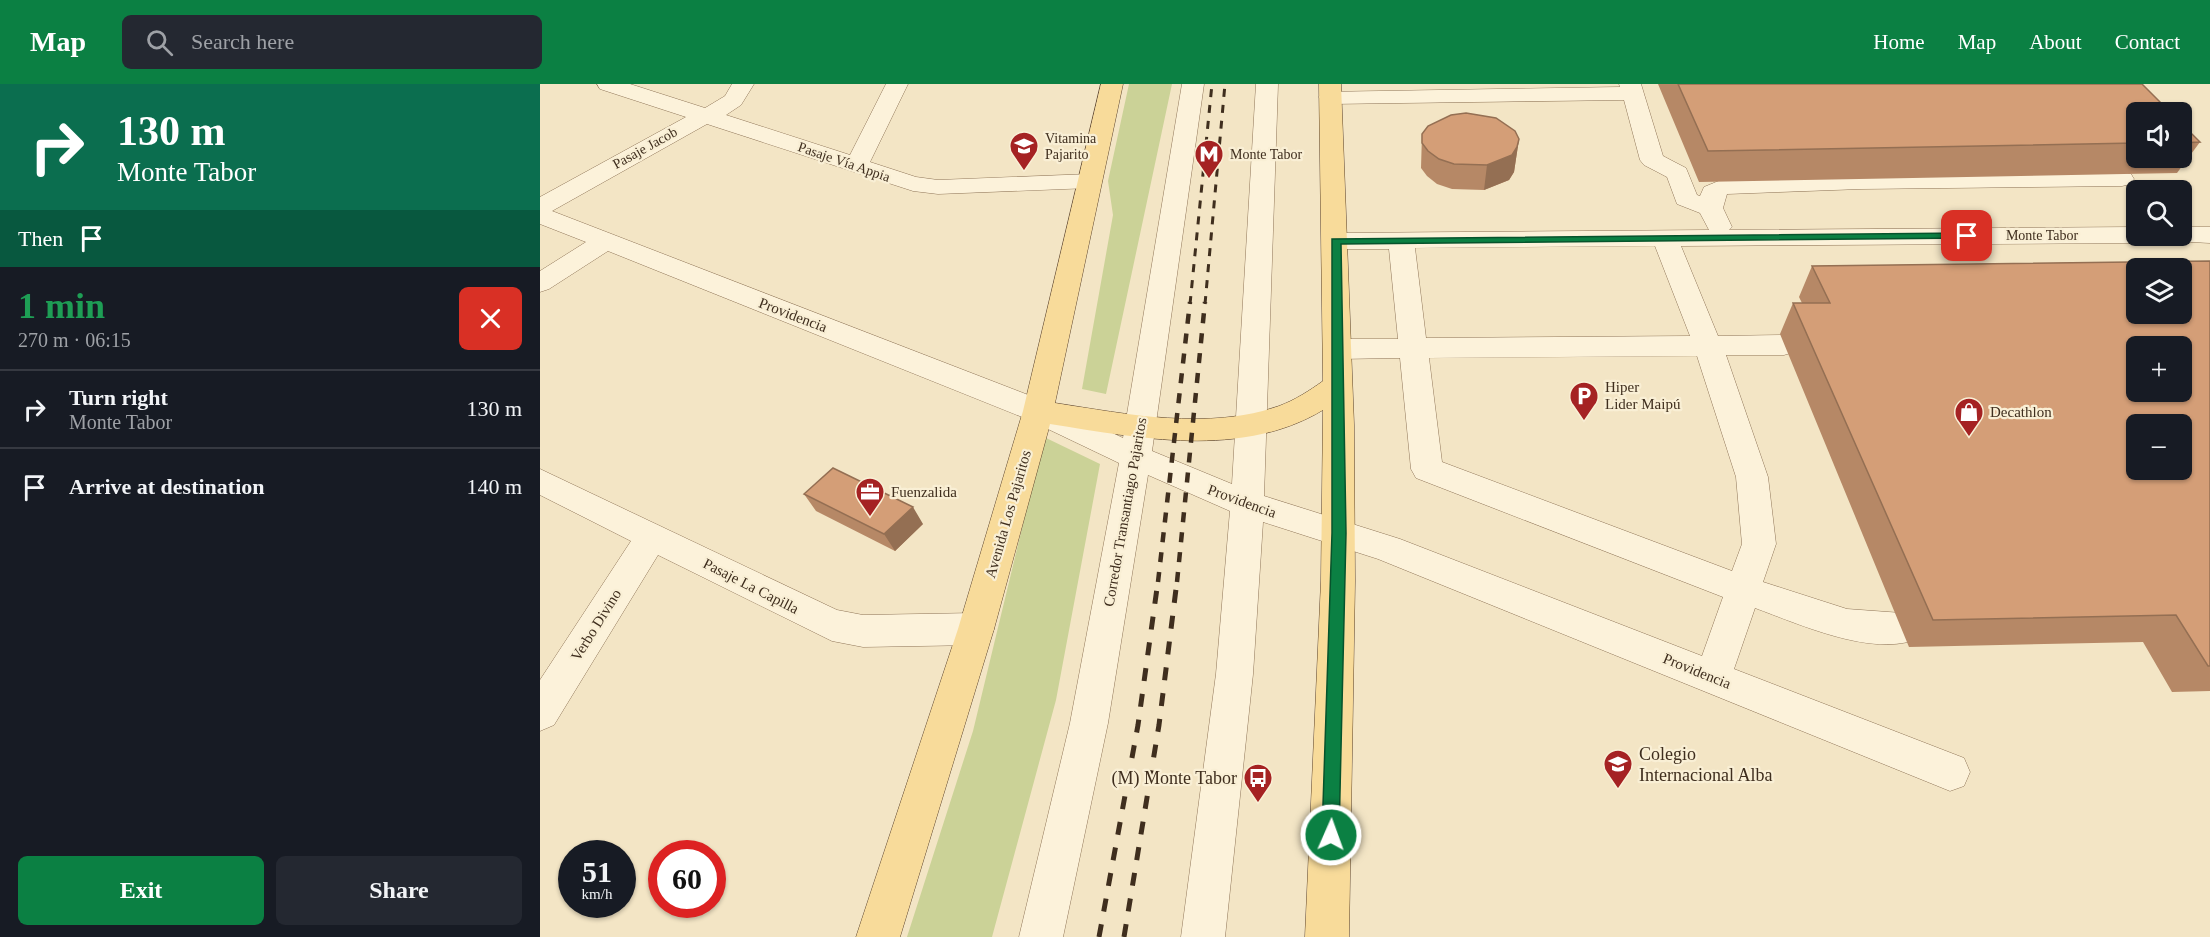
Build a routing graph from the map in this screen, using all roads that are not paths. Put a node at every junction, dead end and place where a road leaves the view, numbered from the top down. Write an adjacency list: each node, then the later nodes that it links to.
1 (608, 84): 9 (street, Pasaje Vía Appia)
2 (743, 84): 9 (street, Pasaje Jacob)
3 (897, 84): 10 (street)
4 (1112, 84): 12 (main road, Avenida Los Pajaritos)
5 (1193, 84): 32 (street, Corredor Transantiago Pajaritos)
6 (1267, 84): 31 (street)
7 (1631, 88): 8 (street); 14 (street)
8 (1330, 91): 21 (main road)
9 (706, 117): 10 (street, Pasaje Vía Appia); 13 (street, Pasaje Jacob)
10 (855, 166): 12 (street, Pasaje Vía Appia)
11 (2122, 179): 14 (street)
12 (1090, 181): 30 (main road, Avenida Los Pajaritos)
13 (540, 207)
14 (1711, 208): 19 (street)
15 (540, 215): 23 (street, Providencia)
16 (2126, 235): 19 (street, Monte Tabor)
17 (2192, 235): 18 (street)
18 (2210, 235)
19 (1724, 237): 20 (street, Monte Tabor)
20 (1665, 238): 22 (street, Monte Tabor); 25 (street)
21 (1336, 241): 22 (street, Monte Tabor); 28 (main road)
22 (1401, 241): 27 (street)
23 (606, 242): 24 (street); 30 (street, Providencia)
24 (540, 283)
25 (1708, 345): 26 (street); 27 (street); 37 (street)
26 (1784, 345)
27 (1414, 347): 28 (street); 37 (street)
28 (1337, 349): 29 (main road)
29 (1338, 386): 31 (main road); 35 (main road)
30 (1038, 411): 32 (street, Providencia); 39 (main road, Avenida Los Pajaritos)
31 (1251, 424): 32 (main road); 34 (street)
32 (1138, 441): 34 (street, Providencia); 44 (street, Corredor Transantiago Pajaritos)
33 (540, 481): 36 (street, Pasaje La Capilla)
34 (1247, 504): 35 (street, Providencia); 45 (street)
35 (1339, 533): 40 (street, Providencia); 46 (main road)
36 (652, 536): 39 (street, Pasaje La Capilla); 41 (street, Verbo Divino)
37 (1744, 590): 38 (street); 40 (street)
38 (1902, 629)
39 (976, 630): 43 (main road, Avenida Los Pajaritos)
40 (1713, 677): 42 (street, Providencia)
41 (540, 713)
42 (1950, 772)
43 (878, 937)
44 (1041, 937)
45 (1203, 937)
46 (1327, 937)

